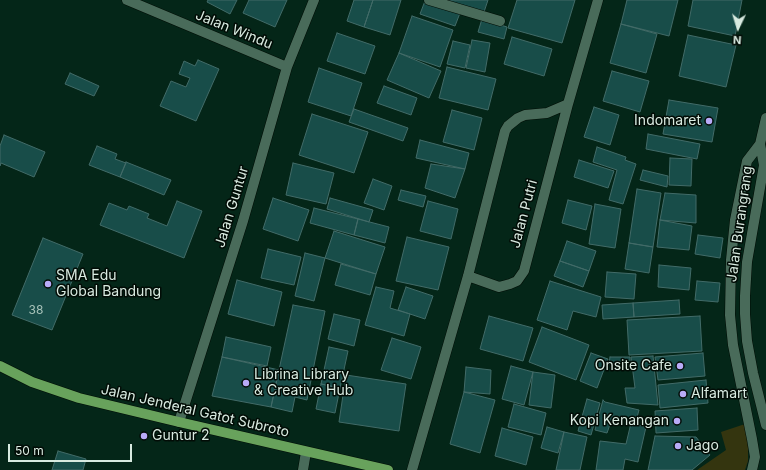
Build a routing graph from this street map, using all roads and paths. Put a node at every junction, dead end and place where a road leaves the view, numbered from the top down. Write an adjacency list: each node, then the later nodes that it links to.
1 (126, 0): 6 (street, Jalan Windu)
2 (314, 0): 6 (street, Jalan Guntur)
3 (428, 0): 5 (street)
4 (598, 0): 7 (street, Jalan Putri)
5 (500, 22)
6 (287, 67): 13 (street, Jalan Guntur)
7 (568, 104): 11 (street); 11 (street, Jalan Putri)
8 (766, 118): 9 (street, Jalan Burangrang)
9 (765, 128): 10 (street, Jalan Burangrang)
10 (760, 144): 14 (street, Jalan Burangrang); 19 (street, Jalan Burangrang)
11 (468, 276): 18 (street)
12 (0, 366): 13 (main road, Jalan Jenderal Gatot Subroto)
13 (179, 422): 15 (main road, Jalan Jenderal Gatot Subroto)
14 (766, 425)
15 (306, 452): 16 (street); 17 (main road, Jalan Jenderal Gatot Subroto)
16 (303, 470)
17 (388, 470)
18 (412, 470)
19 (752, 470)

